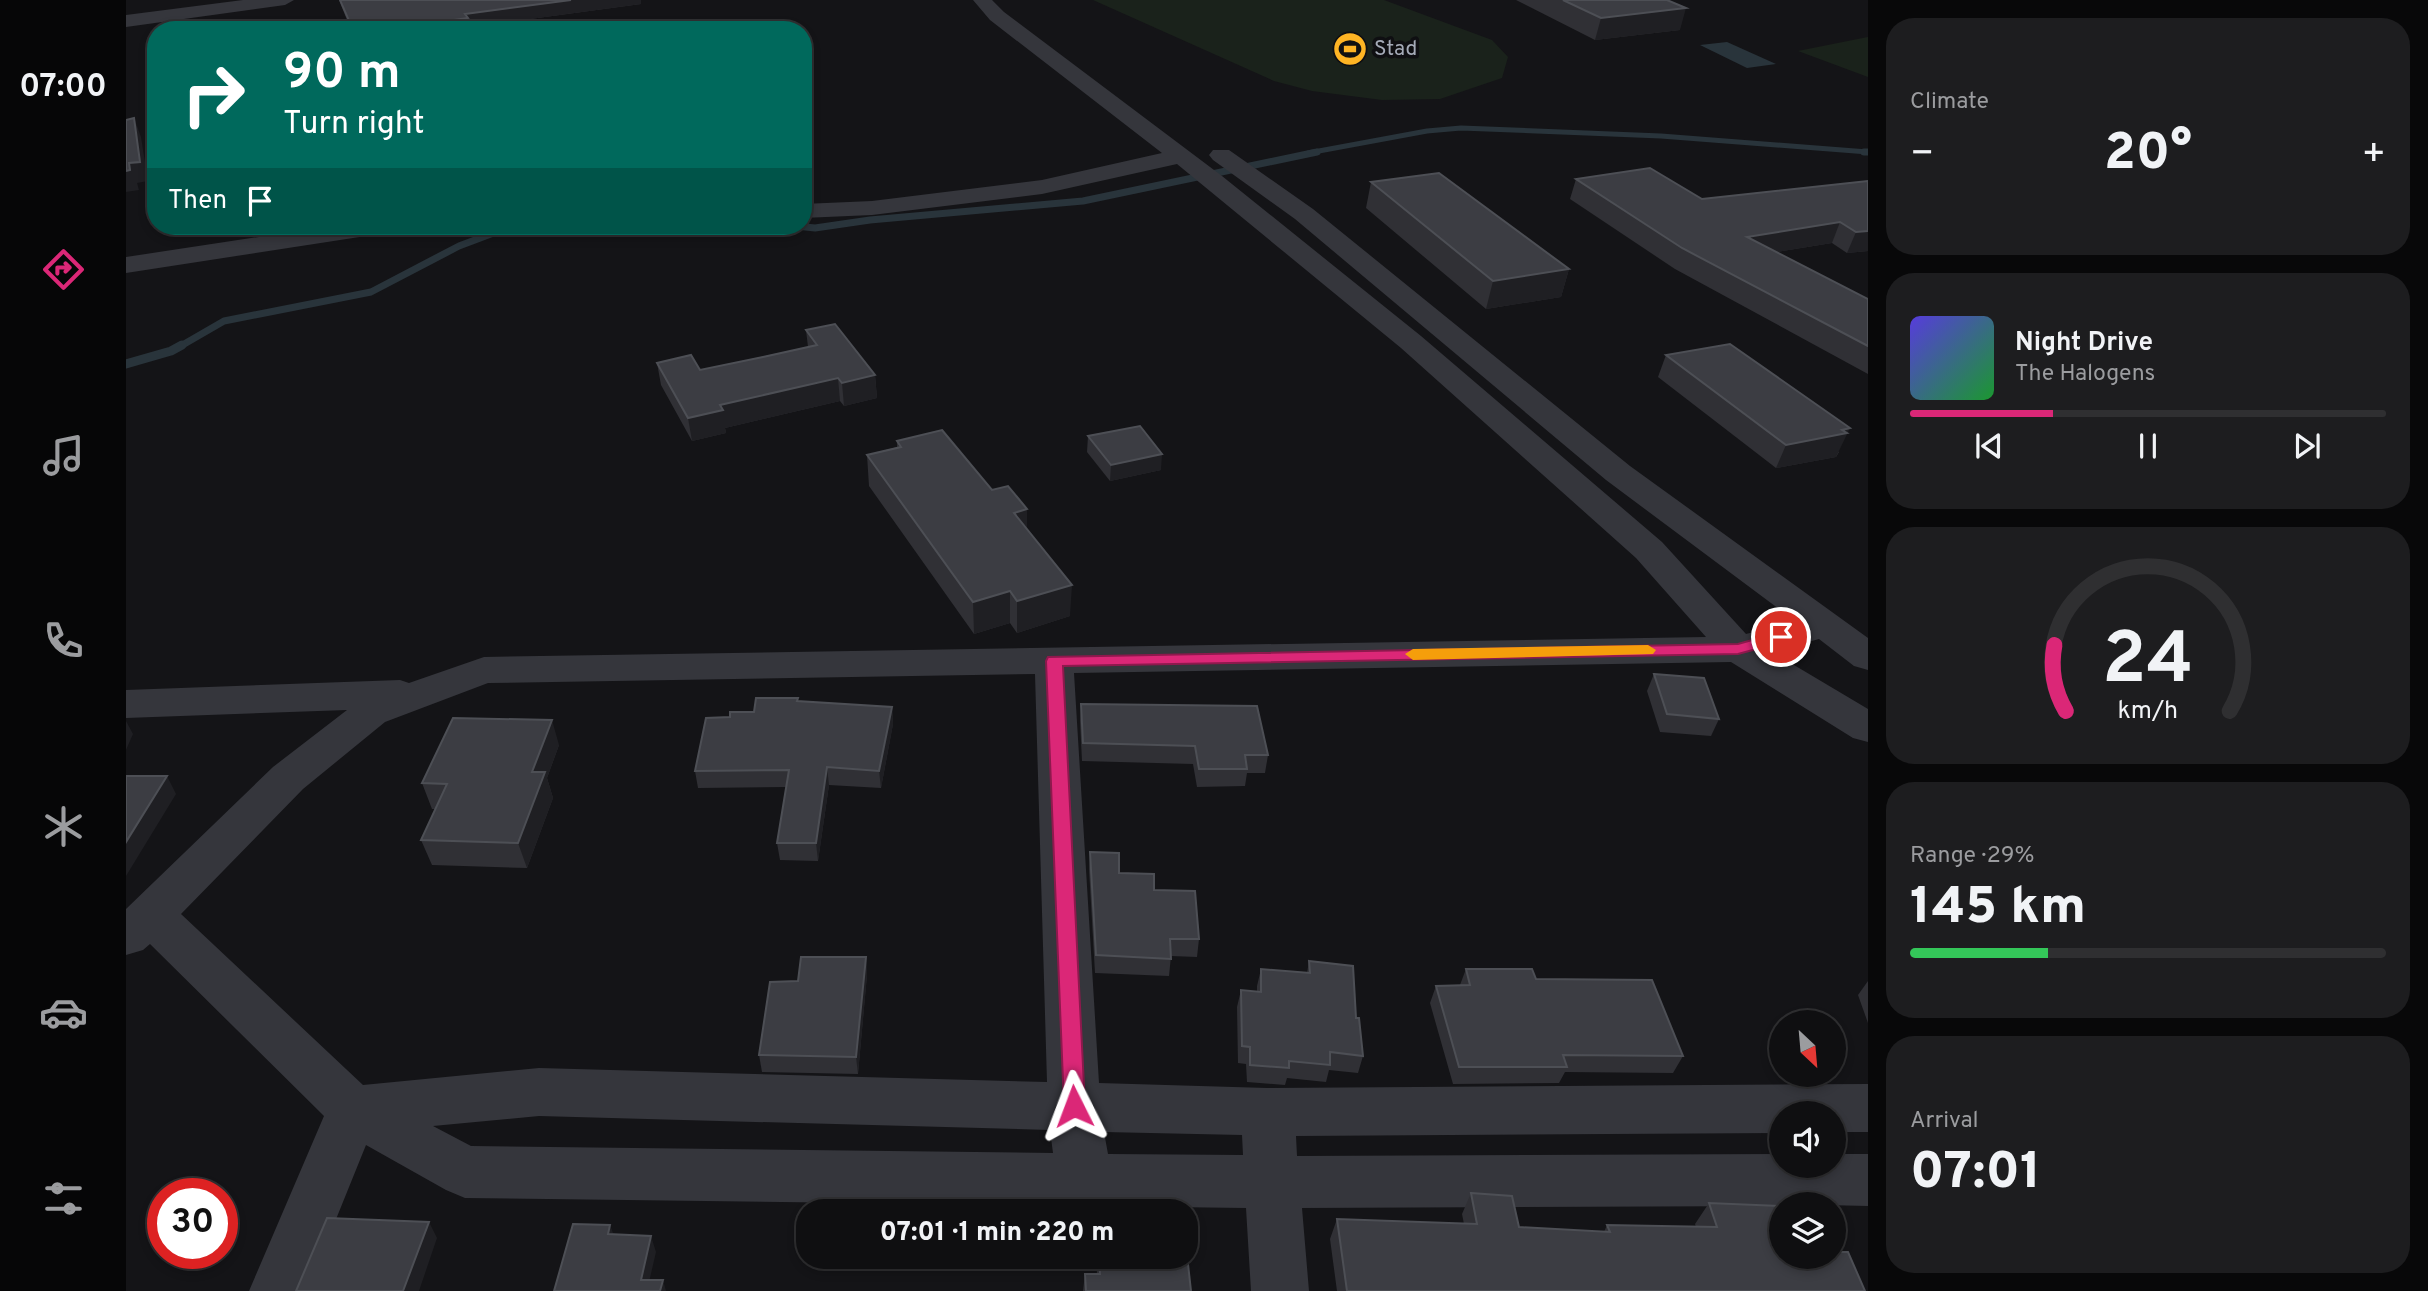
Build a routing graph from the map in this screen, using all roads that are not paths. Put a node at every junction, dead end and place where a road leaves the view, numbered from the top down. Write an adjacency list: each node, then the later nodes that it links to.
1 (285, 0): 5 (street)
2 (982, 0): 8 (street)
3 (1017, 6): 6 (street)
4 (126, 21): 5 (street)
5 (198, 21)
6 (1068, 44)
7 (1209, 146): 8 (street)
8 (1213, 168): 9 (street); 12 (street); 13 (street)
9 (812, 211)
10 (321, 235): 11 (street)
11 (126, 265)
12 (1823, 626): 13 (street); 14 (street)
13 (1738, 649): 15 (street); 18 (street)
14 (1868, 657)
15 (1054, 661): 16 (street); 20 (street)
16 (420, 694): 17 (street); 19 (street)
17 (126, 704)
18 (1868, 728)
19 (139, 925): 22 (street)
20 (1074, 1106): 22 (street); 23 (street); 24 (street)
21 (1868, 1108): 23 (street)
22 (353, 1110): 24 (street); 27 (street)
23 (1267, 1112): 26 (street)
24 (1084, 1179): 26 (street)
25 (1868, 1180): 26 (street)
26 (1272, 1182): 28 (street)
27 (278, 1291)
28 (1280, 1291)

